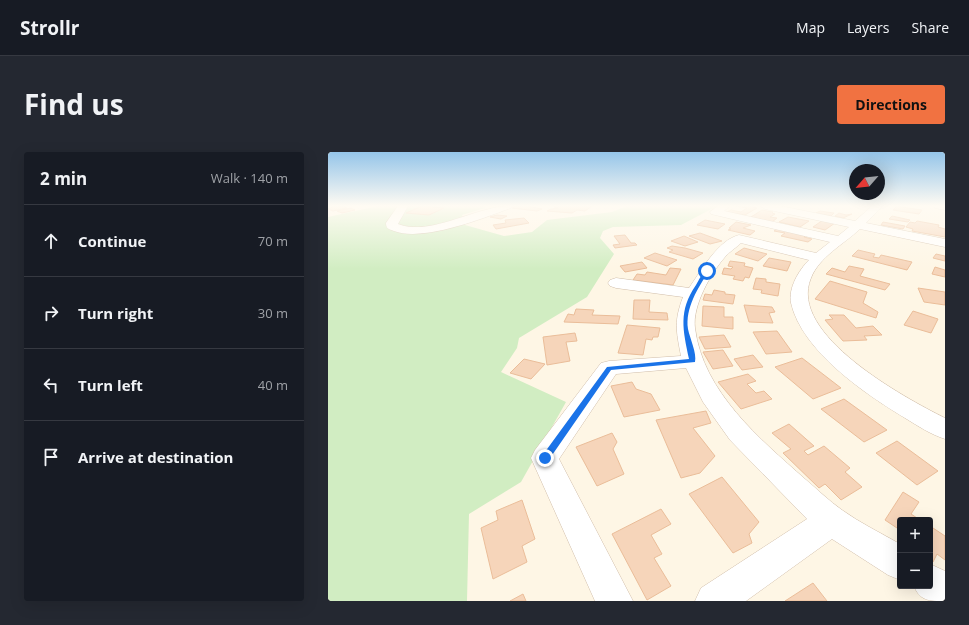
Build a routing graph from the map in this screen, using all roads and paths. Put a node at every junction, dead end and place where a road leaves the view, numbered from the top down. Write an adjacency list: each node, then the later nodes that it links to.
1 (393, 227): 2 (street)
2 (437, 227)
3 (782, 227): 6 (street)
4 (856, 227): 6 (street)
5 (867, 227): 7 (street)
6 (840, 240): 8 (street)
7 (945, 243)
8 (819, 258): 10 (street); 12 (street)
9 (616, 283): 10 (street)
10 (693, 293): 11 (street)
11 (693, 361): 13 (street); 17 (street)
12 (945, 429)
13 (831, 520): 14 (street); 18 (street)
14 (897, 561)
15 (933, 584): 16 (street)
16 (945, 591)
17 (614, 601)
18 (714, 601)

